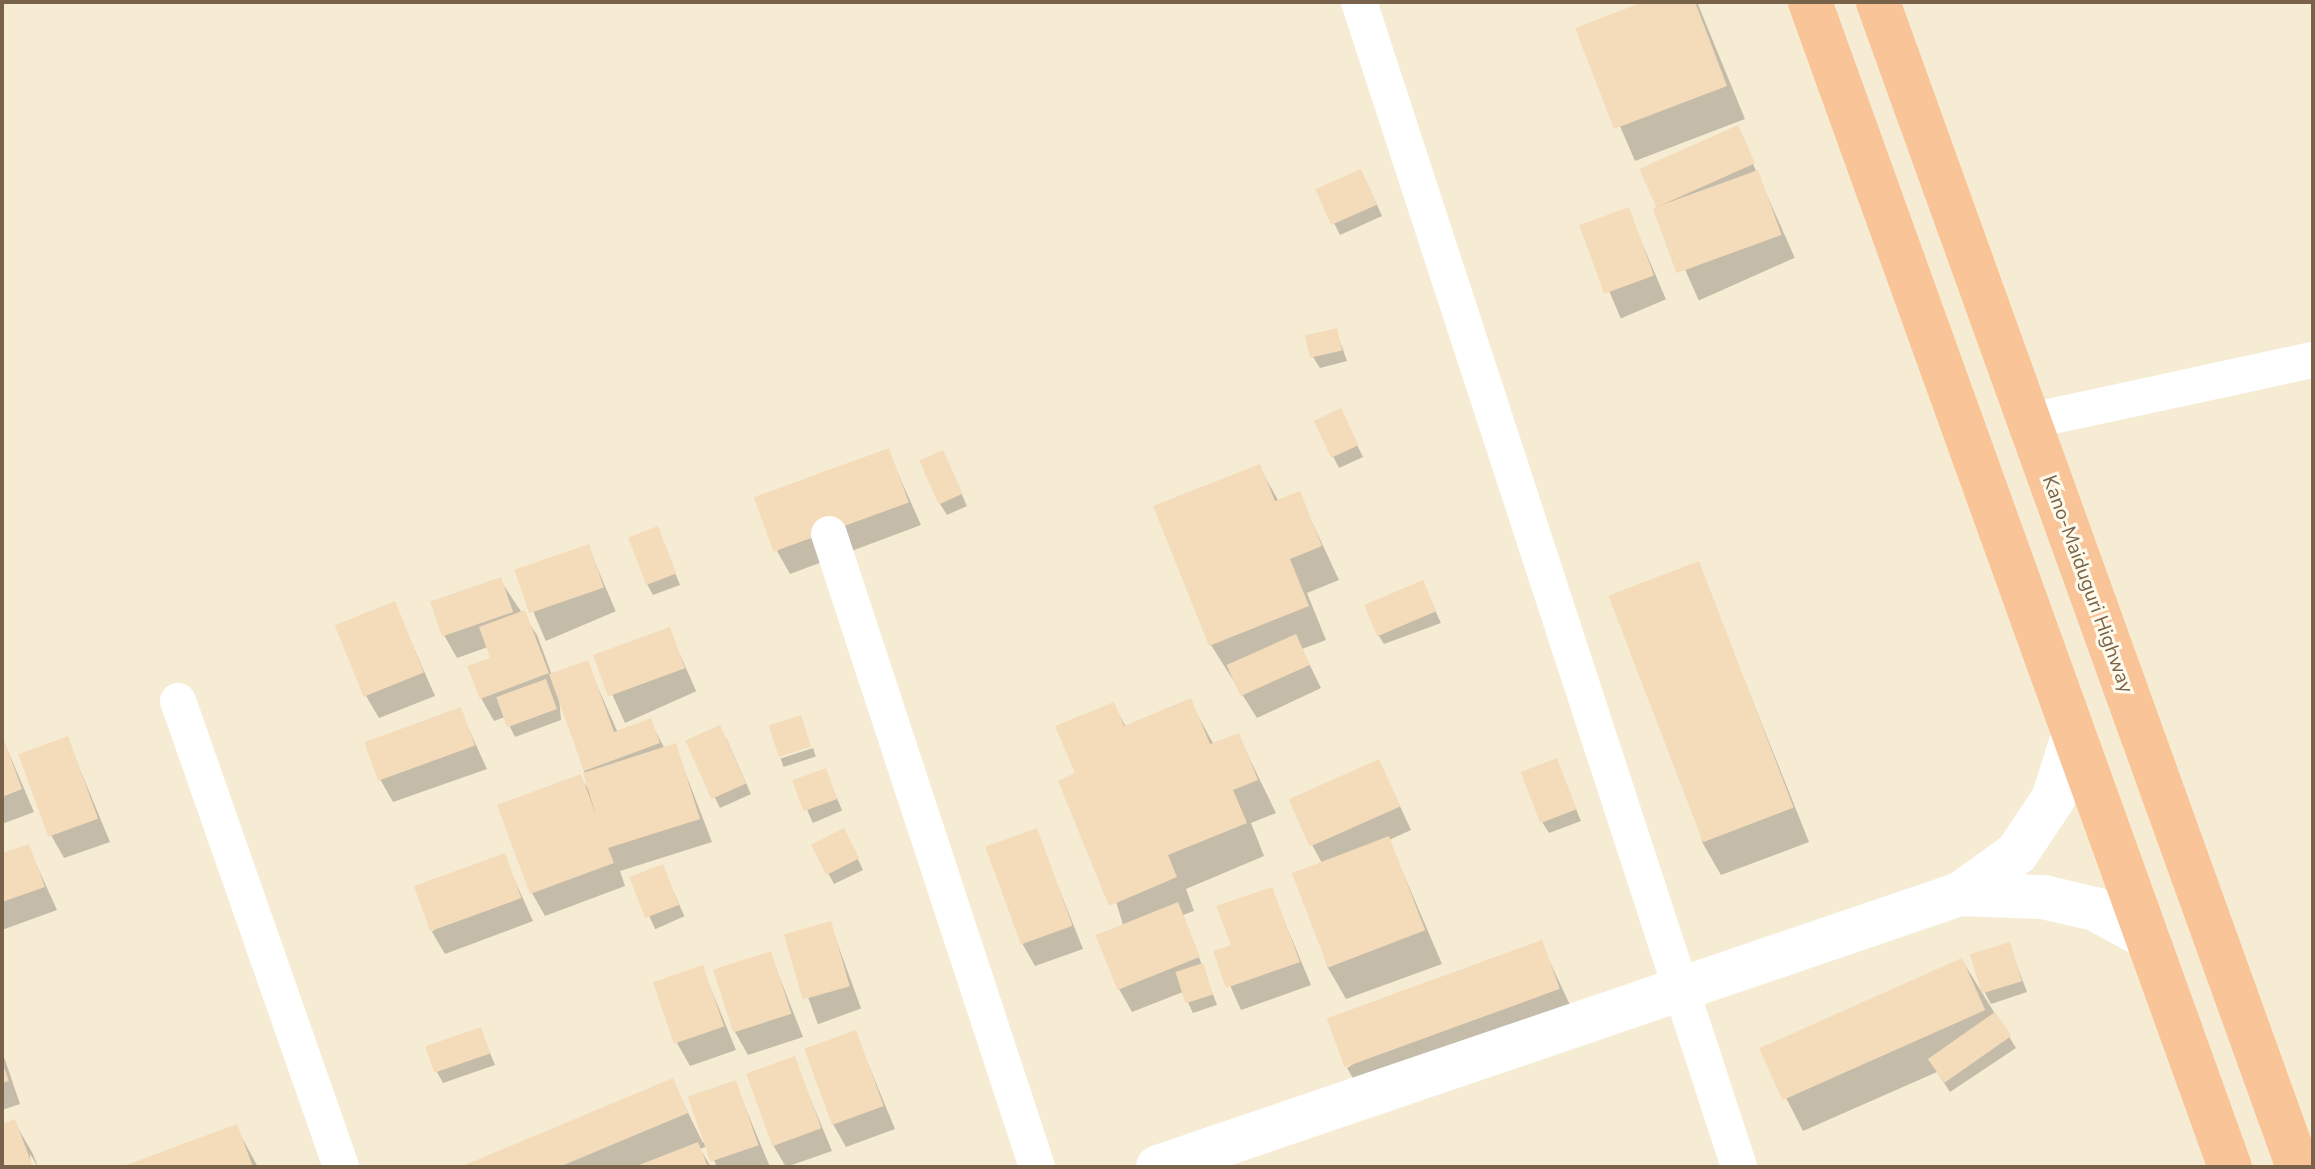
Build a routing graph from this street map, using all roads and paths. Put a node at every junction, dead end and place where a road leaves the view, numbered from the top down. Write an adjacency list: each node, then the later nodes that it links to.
1 (1359, 2): 11 (street)
2 (1810, 2): 8 (highway)
3 (1878, 2): 5 (highway, Kano-Maiduguri Highway)
4 (2313, 360): 5 (street)
5 (2030, 421): 17 (highway, Kano-Maiduguri Highway)
6 (829, 534): 13 (street)
7 (178, 701): 12 (street)
8 (2074, 733): 9 (street); 10 (highway)
9 (1960, 894): 10 (street); 11 (street)
10 (2148, 938): 16 (highway)
11 (1678, 991): 14 (street); 15 (street)
12 (341, 1167)
13 (1037, 1167)
14 (1158, 1167)
15 (1739, 1167)
16 (2230, 1167)
17 (2298, 1167)

